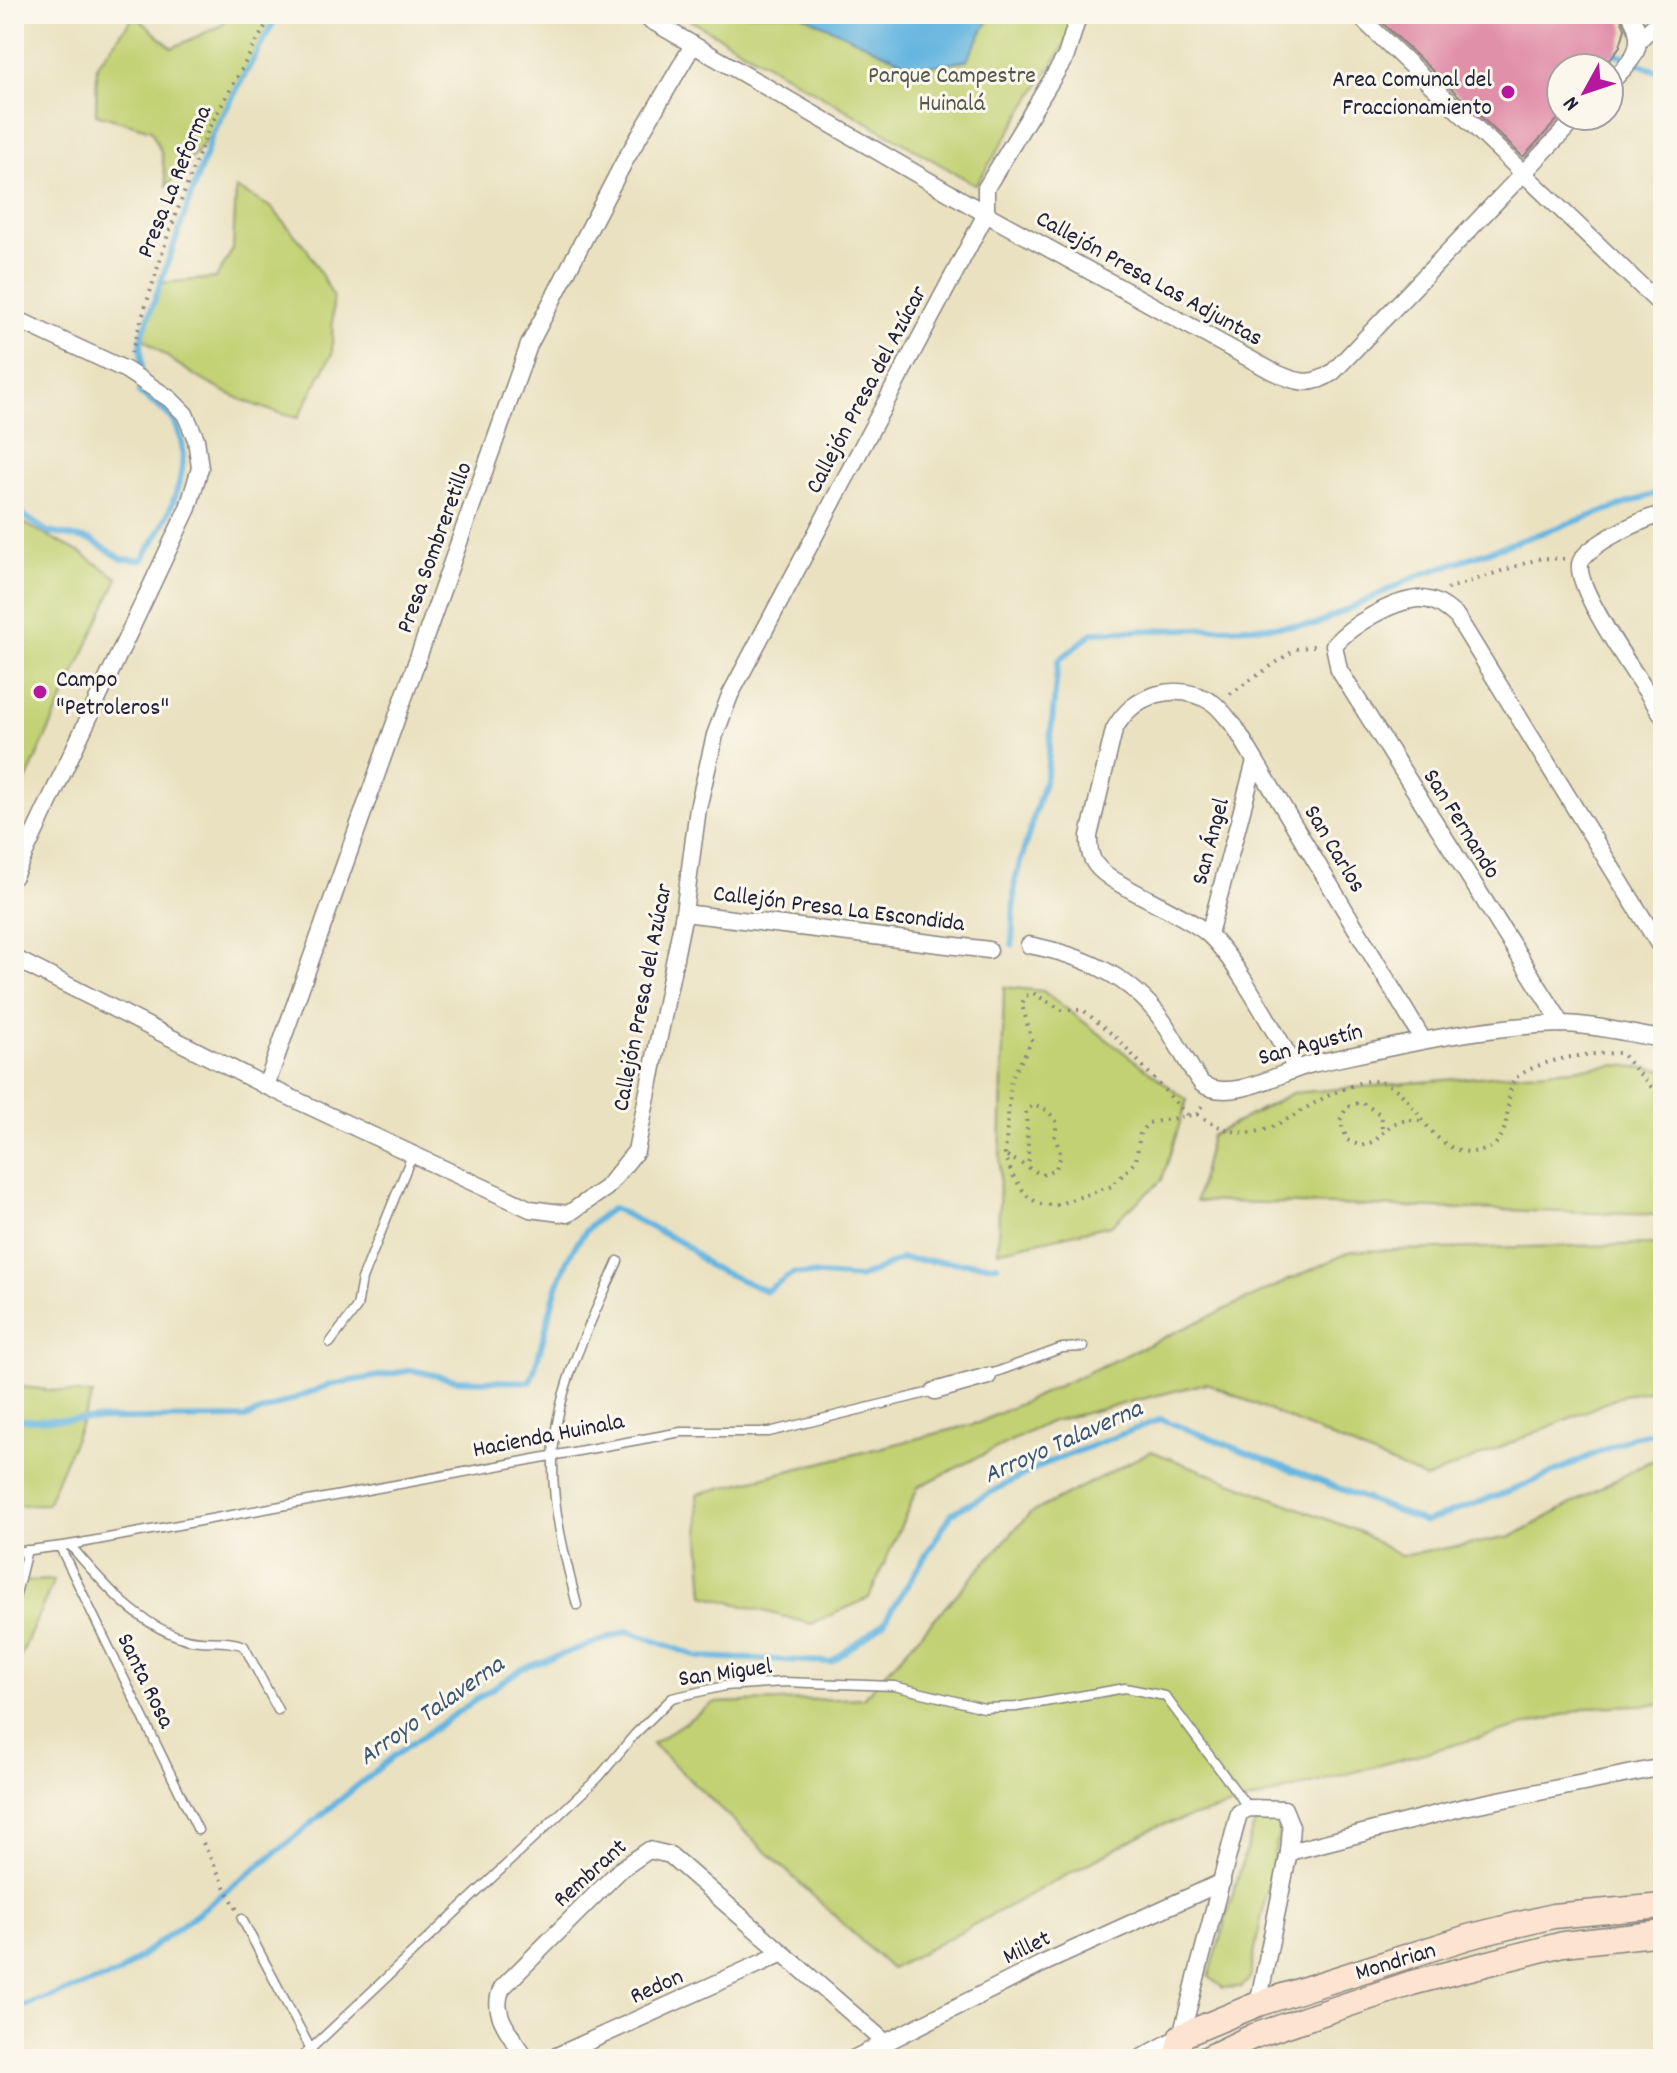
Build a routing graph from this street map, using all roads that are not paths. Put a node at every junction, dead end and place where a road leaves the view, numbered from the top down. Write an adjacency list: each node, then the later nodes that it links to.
1 (640, 14): 7 (street, Callejón Presa Las Adjuntas)
2 (1079, 14): 11 (street, Callejón Presa del Azúcar)
3 (1357, 14): 10 (street)
4 (1630, 14): 6 (street)
5 (1663, 17): 6 (street)
6 (1640, 39): 8 (street)
7 (693, 45): 11 (street, Callejón Presa Las Adjuntas); 28 (street, Presa Sombreretillo)
8 (1625, 65)
9 (1562, 132): 10 (street, Callejón Presa Las Adjuntas)
10 (1522, 173): 11 (street, Callejón Presa Las Adjuntas); 12 (street)
11 (986, 214): 18 (street, Callejón Presa del Azúcar)
12 (1663, 307)
13 (14, 318): 17 (street)
14 (1663, 514): 15 (street)
15 (1663, 716)
16 (1255, 761): 19 (street, San Ángel); 19 (street, San Carlos); 26 (street, San Carlos)
17 (14, 876)
18 (684, 913): 21 (street, Callejón Presa La Escondida); 29 (street, Callejón Presa del Azúcar)
19 (1209, 934): 27 (street)
20 (1029, 945): 27 (street, San Agustín)
21 (989, 950)
22 (1663, 951): 24 (street, San Fernando)
23 (14, 958): 28 (street, Callejón Presa del Azúcar)
24 (1562, 1024): 25 (street, San Agustín); 26 (street, San Agustín)
25 (1663, 1039)
26 (1423, 1040): 27 (street, San Agustín)
27 (1296, 1068)
28 (266, 1086): 29 (street, Callejón Presa del Azúcar)
29 (412, 1155): 31 (lane)
30 (618, 1261): 35 (lane)
31 (330, 1343)
32 (1084, 1347): 33 (lane, Hacienda Huinala)
33 (988, 1376): 34 (street, Hacienda Huinala)
34 (935, 1391): 35 (lane, Hacienda Huinala)
35 (553, 1459): 36 (lane, Hacienda Huinala); 39 (lane)
36 (65, 1546): 37 (lane, Hacienda Huinala); 40 (lane); 43 (lane, Santa Rosa)
37 (19, 1551): 38 (lane)
38 (14, 1602)
39 (577, 1605)
40 (278, 1710)
41 (1663, 1767): 44 (street)
42 (1244, 1802): 55 (lane, San Miguel)
43 (198, 1830)
44 (1289, 1852): 45 (street); 50 (street)
45 (1222, 1882): 51 (street, Millet); 52 (street)
46 (1663, 1906): 50 (street, Mondrian)
47 (242, 1919): 55 (lane)
48 (1663, 1933): 53 (street, Mondrian)
49 (781, 1954): 51 (street, Rembrant); 58 (street, Rembrant); 59 (street, Redon)
50 (1258, 2004): 52 (street, Mondrian); 53 (street)
51 (886, 2043): 60 (street, Millet)
52 (1179, 2047): 61 (street, Mondrian)
53 (1253, 2048): 62 (street, Mondrian)
54 (1663, 2049): 63 (street)
55 (310, 2050): 56 (lane, San Miguel); 57 (lane)
56 (300, 2059)
57 (316, 2059)
58 (527, 2059)
59 (550, 2059)
60 (853, 2059)
61 (1139, 2059)
62 (1206, 2059)
63 (1660, 2059)

